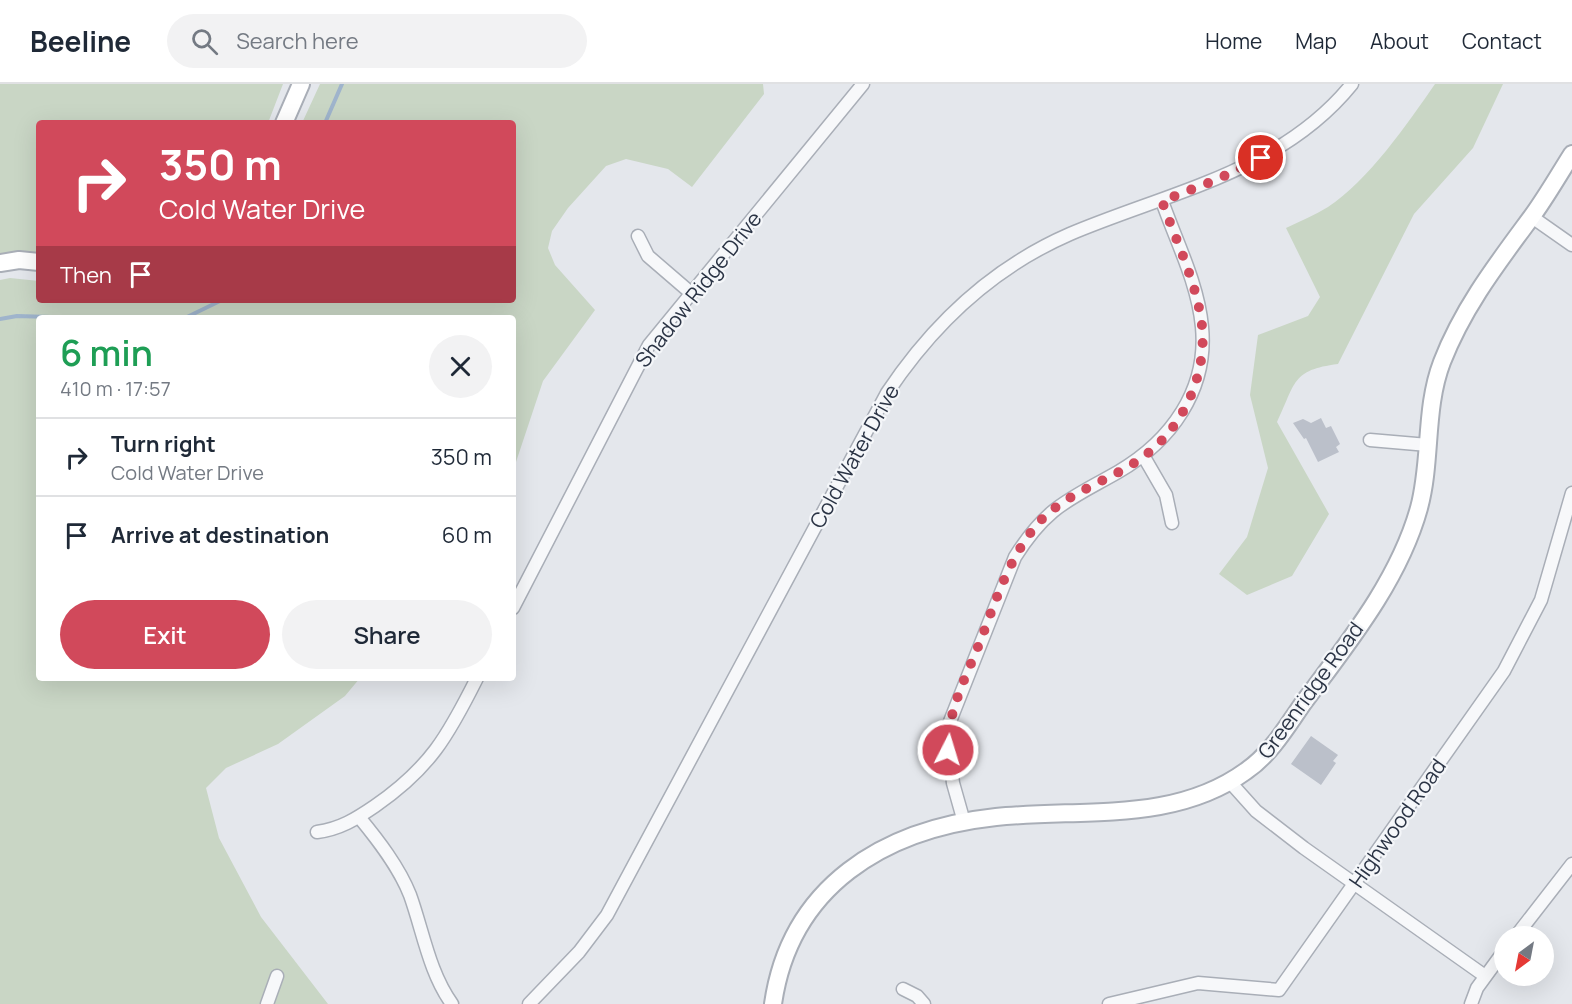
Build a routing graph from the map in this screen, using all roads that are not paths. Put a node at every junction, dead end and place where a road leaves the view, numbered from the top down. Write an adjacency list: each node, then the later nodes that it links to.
1 (301, 84): 4 (street)
2 (862, 84): 12 (street, Shadow Ridge Drive)
3 (1352, 84): 6 (street, Cold Water Drive)
4 (285, 120)
5 (1572, 154): 7 (street, Greenridge Road)
6 (1162, 201): 15 (street); 34 (street, Cold Water Drive)
7 (1532, 217): 9 (street); 14 (street, Greenridge Road)
8 (638, 236): 12 (street)
9 (1572, 245)
10 (36, 262): 11 (street)
11 (0, 263)
12 (691, 293): 19 (street, Shadow Ridge Drive)
13 (1370, 440): 14 (street)
14 (1428, 445): 21 (street, Greenridge Road)
15 (1144, 457): 18 (street); 23 (street)
16 (1572, 493): 17 (street, Highwood Road)
17 (1569, 517): 26 (street, Highwood Road)
18 (1172, 523)
19 (516, 602)
20 (476, 681): 22 (street)
21 (1230, 783): 23 (street, Greenridge Road); 26 (street)
22 (359, 817): 24 (street); 33 (street)
23 (964, 822): 35 (street, Greenridge Road)
24 (317, 832)
25 (1572, 864): 27 (street)
26 (1355, 883): 30 (street); 37 (street, Highwood Road)
27 (1524, 926)
28 (1494, 964): 30 (street)
29 (277, 976): 32 (street)
30 (1485, 976): 38 (street)
31 (903, 989): 36 (street)
32 (267, 1004)
33 (452, 1004)
34 (529, 1004)
35 (773, 1004)
36 (924, 1004)
37 (1109, 1004)
38 (1471, 1004)

